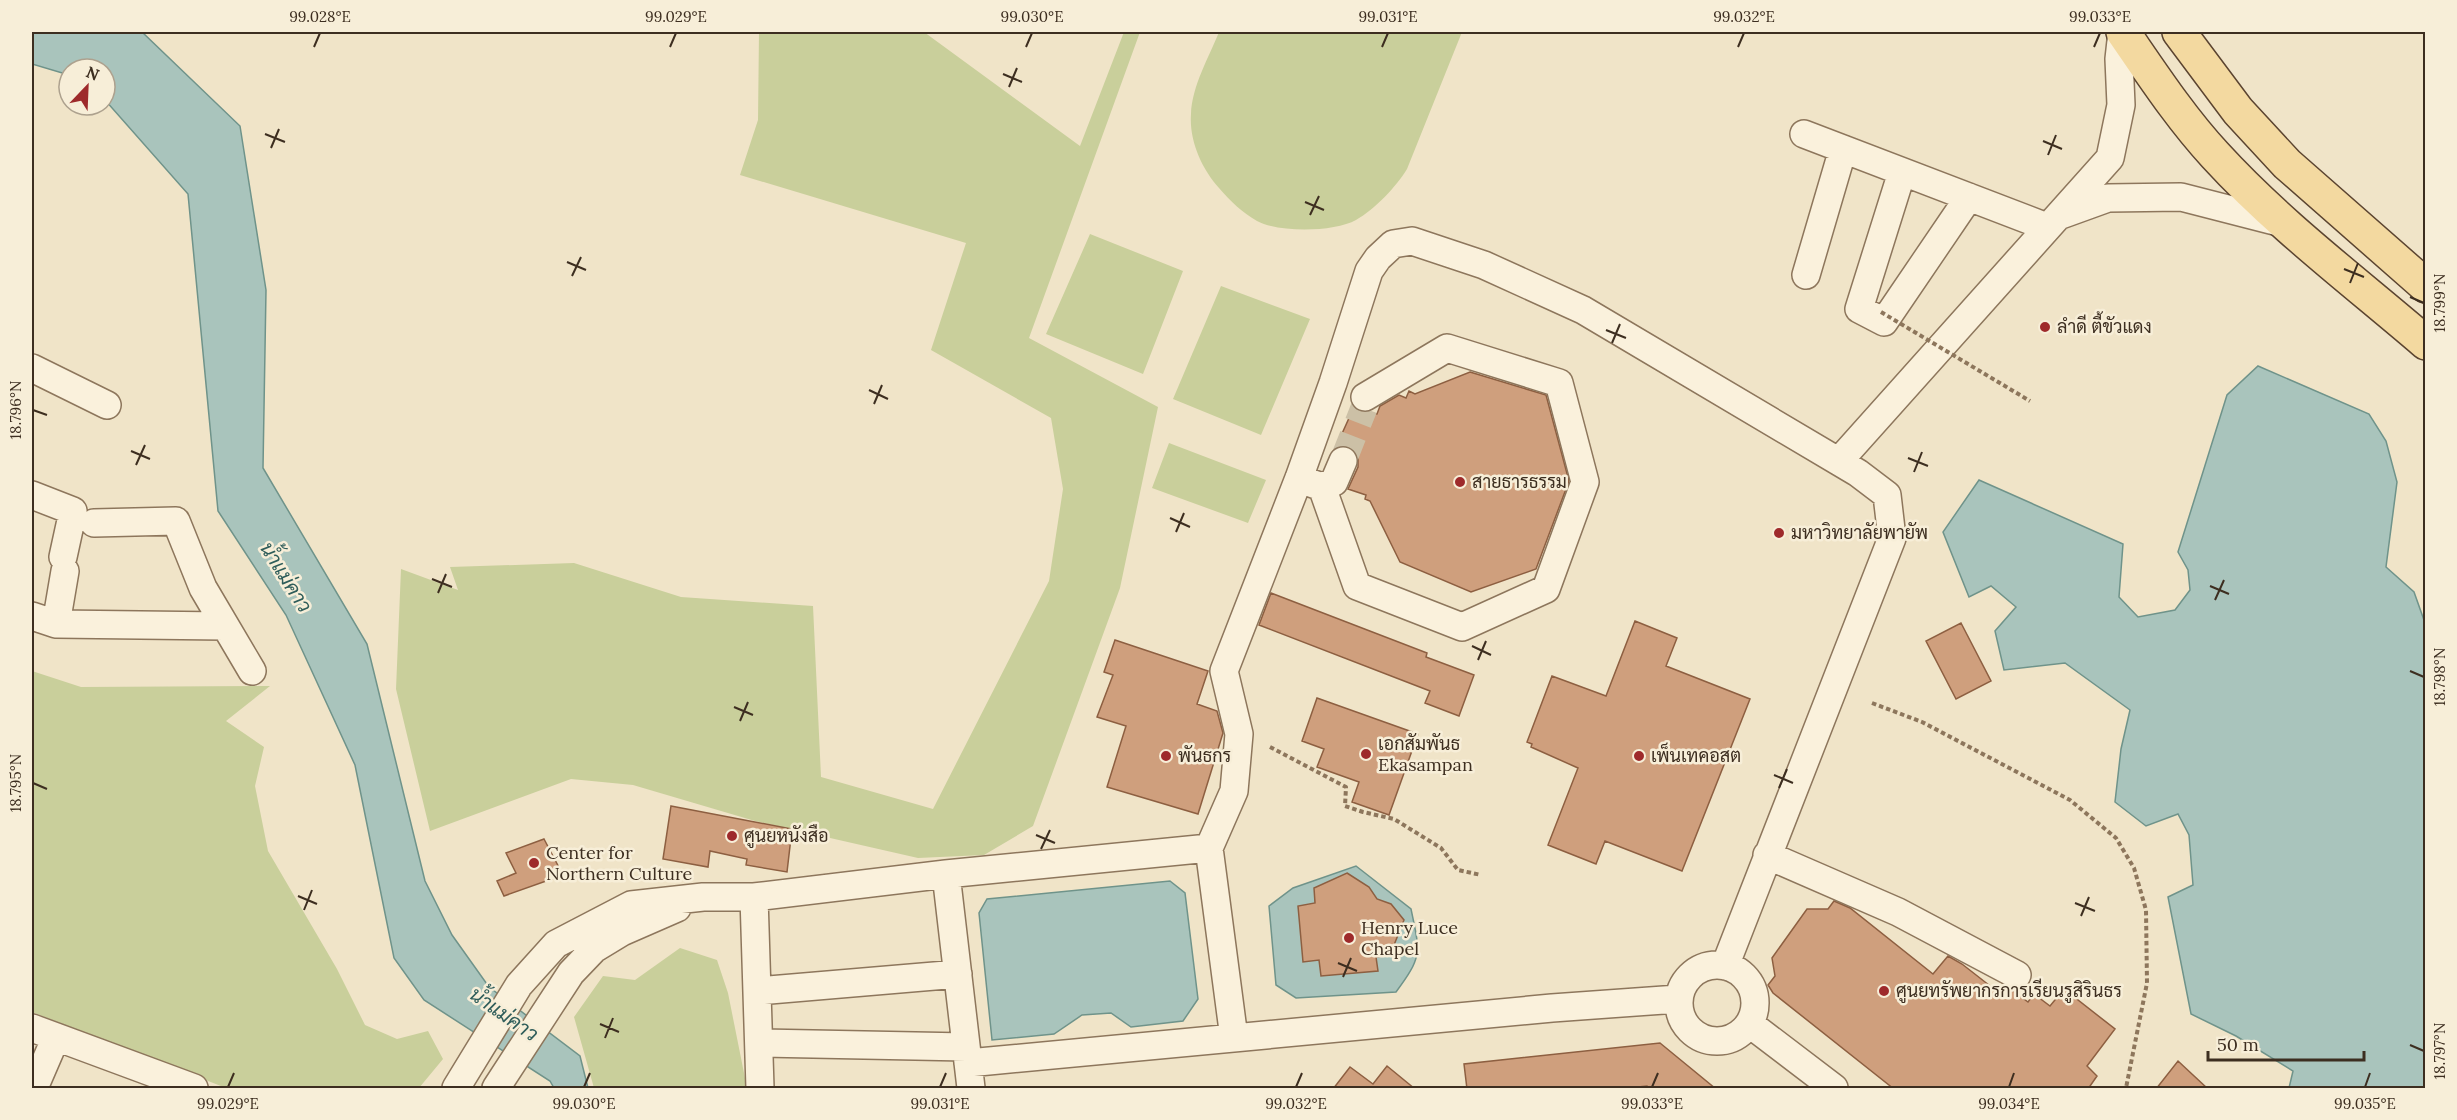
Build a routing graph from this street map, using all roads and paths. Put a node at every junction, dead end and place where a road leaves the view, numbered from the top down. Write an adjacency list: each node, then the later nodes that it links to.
1 (2122, 32): 7 (street); 8 (main road)
2 (2184, 34): 10 (main road)
3 (1804, 134): 4 (street)
4 (1843, 149): 5 (street); 9 (street)
5 (1902, 172): 6 (street); 6 (street)
6 (1968, 197): 7 (street)
7 (2052, 222): 8 (street); 18 (street)
8 (2287, 224): 12 (main road)
9 (1806, 276)
10 (2426, 286)
11 (1881, 312): 15 (path, bridge)
12 (2426, 343)
13 (32, 368): 16 (street)
14 (1333, 383): 18 (street); 19 (street); 19 (street)
15 (2030, 401)
16 (107, 405)
17 (1343, 461): 19 (street)
18 (1839, 462): 28 (street)
19 (1310, 483): 27 (street)
20 (32, 495): 22 (street)
21 (94, 523): 23 (street)
22 (44, 620): 23 (street)
23 (224, 626): 24 (street)
24 (252, 671)
25 (1872, 703): 50 (path)
26 (1270, 747): 30 (path)
27 (1209, 848): 29 (street); 41 (street)
28 (1767, 855): 33 (street); 35 (street)
29 (946, 874): 32 (street); 34 (street)
30 (1481, 875)
31 (703, 897): 32 (street); 46 (street); 47 (street)
32 (754, 897): 36 (street)
33 (1725, 966): 37 (street); 38 (street)
34 (958, 974): 36 (street); 43 (street)
35 (2017, 975)
36 (757, 991): 42 (street)
37 (1678, 999): 38 (street); 41 (street)
38 (1750, 1024): 49 (street)
39 (32, 1028): 40 (street)
40 (56, 1037): 44 (street); 45 (street)
41 (1234, 1038): 43 (street)
42 (759, 1043): 43 (street); 48 (street)
43 (969, 1066)
44 (34, 1089)
45 (195, 1089)
46 (456, 1089)
47 (496, 1089)
48 (760, 1089)
49 (1834, 1089)
50 (2126, 1089)

